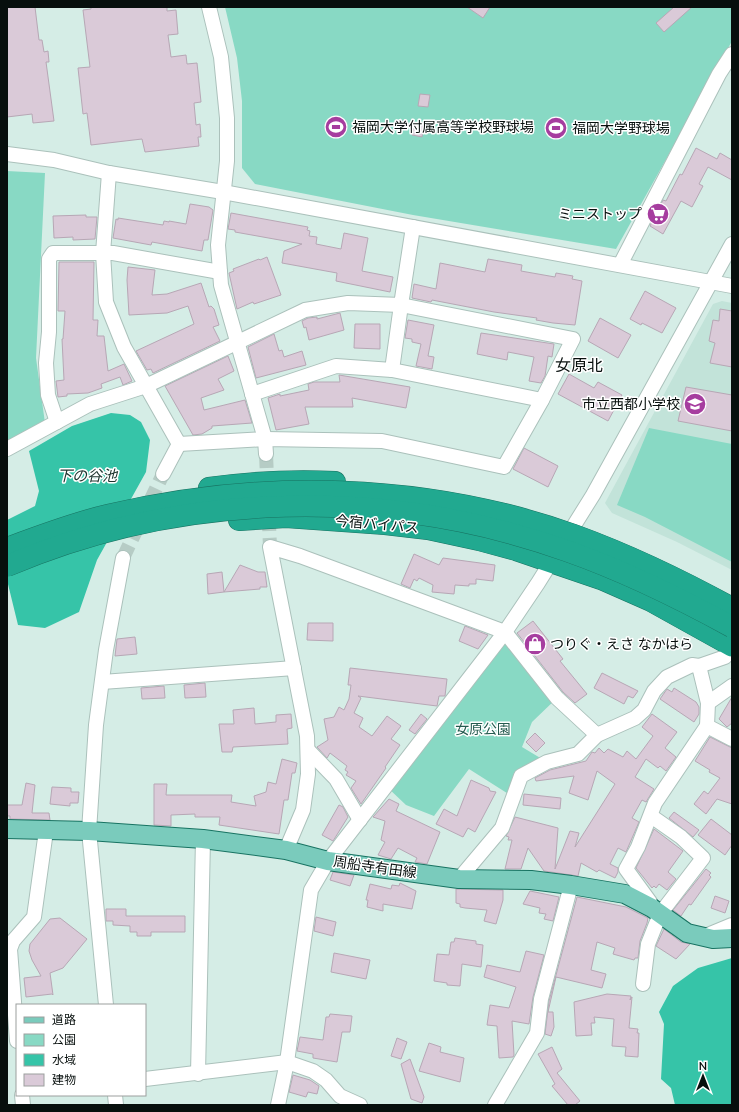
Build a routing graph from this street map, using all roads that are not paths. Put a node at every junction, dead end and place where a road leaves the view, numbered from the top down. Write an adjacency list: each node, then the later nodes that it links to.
1 (209, 7): 5 (street)
2 (732, 54): 9 (street)
3 (7, 154): 4 (street)
4 (109, 172): 5 (street); 8 (street)
5 (223, 192): 6 (street); 10 (street)
6 (413, 227): 9 (street); 13 (street)
7 (732, 244): 11 (street)
8 (103, 254): 10 (street); 16 (street); 19 (street)
9 (620, 265): 11 (street)
10 (220, 272): 14 (street)
11 (712, 282): 12 (street); 25 (street)
12 (732, 286)
13 (400, 305): 14 (street); 15 (street); 18 (street)
14 (237, 342): 16 (street); 17 (street)
15 (392, 370): 17 (street); 18 (street)
16 (146, 386): 19 (street); 21 (street)
17 (252, 394): 20 (street)
18 (542, 400): 20 (street)
19 (58, 422): 22 (street)
20 (265, 439): 21 (street); 23 (street)
21 (179, 444): 24 (street)
22 (10, 446)
23 (266, 454)
24 (163, 474)
25 (572, 527): 26 (highway); 29 (street); 32 (highway)
26 (7, 538)
27 (7, 548): 33 (highway, bridge)
28 (123, 558): 39 (street)
29 (550, 562): 31 (highway, 今宿バイパス); 35 (street); 36 (highway, 今宿バイパス)
30 (7, 566): 34 (highway, bridge)
31 (7, 575)
32 (732, 597)
33 (732, 608)
34 (732, 627)
35 (505, 632): 38 (street); 43 (street); 47 (street)
36 (732, 647): 37 (street)
37 (699, 666): 41 (street); 43 (street)
38 (294, 668): 39 (street); 45 (street)
39 (102, 682): 50 (street)
40 (732, 686): 41 (street)
41 (708, 703): 42 (street)
42 (707, 726): 44 (street); 46 (street)
43 (597, 735): 54 (street)
44 (732, 739)
45 (308, 750): 47 (street); 52 (street)
46 (651, 816): 56 (street); 56 (street)
47 (360, 820): 53 (street)
48 (7, 829): 49 (main road, 周船寺有田線)
49 (46, 831): 50 (main road, 周船寺有田線); 62 (street)
50 (89, 831): 51 (main road, 周船寺有田線); 61 (street)
51 (203, 839): 52 (main road, 周船寺有田線); 64 (street)
52 (286, 850): 53 (main road, 周船寺有田線)
53 (328, 861): 54 (main road, 周船寺有田線); 63 (street)
54 (459, 878): 55 (main road, 周船寺有田線)
55 (571, 885): 56 (main road, 周船寺有田線); 68 (street)
56 (654, 910): 58 (main road, 周船寺有田線); 60 (street)
57 (732, 925): 58 (street)
58 (704, 937): 59 (main road, 周船寺有田線)
59 (732, 938)
60 (643, 984)
61 (106, 1004)
62 (16, 1028)
63 (287, 1062): 64 (street); 66 (street); 67 (street)
64 (198, 1074): 65 (street)
65 (146, 1079)
66 (278, 1105)
67 (360, 1105)
68 (495, 1105)

